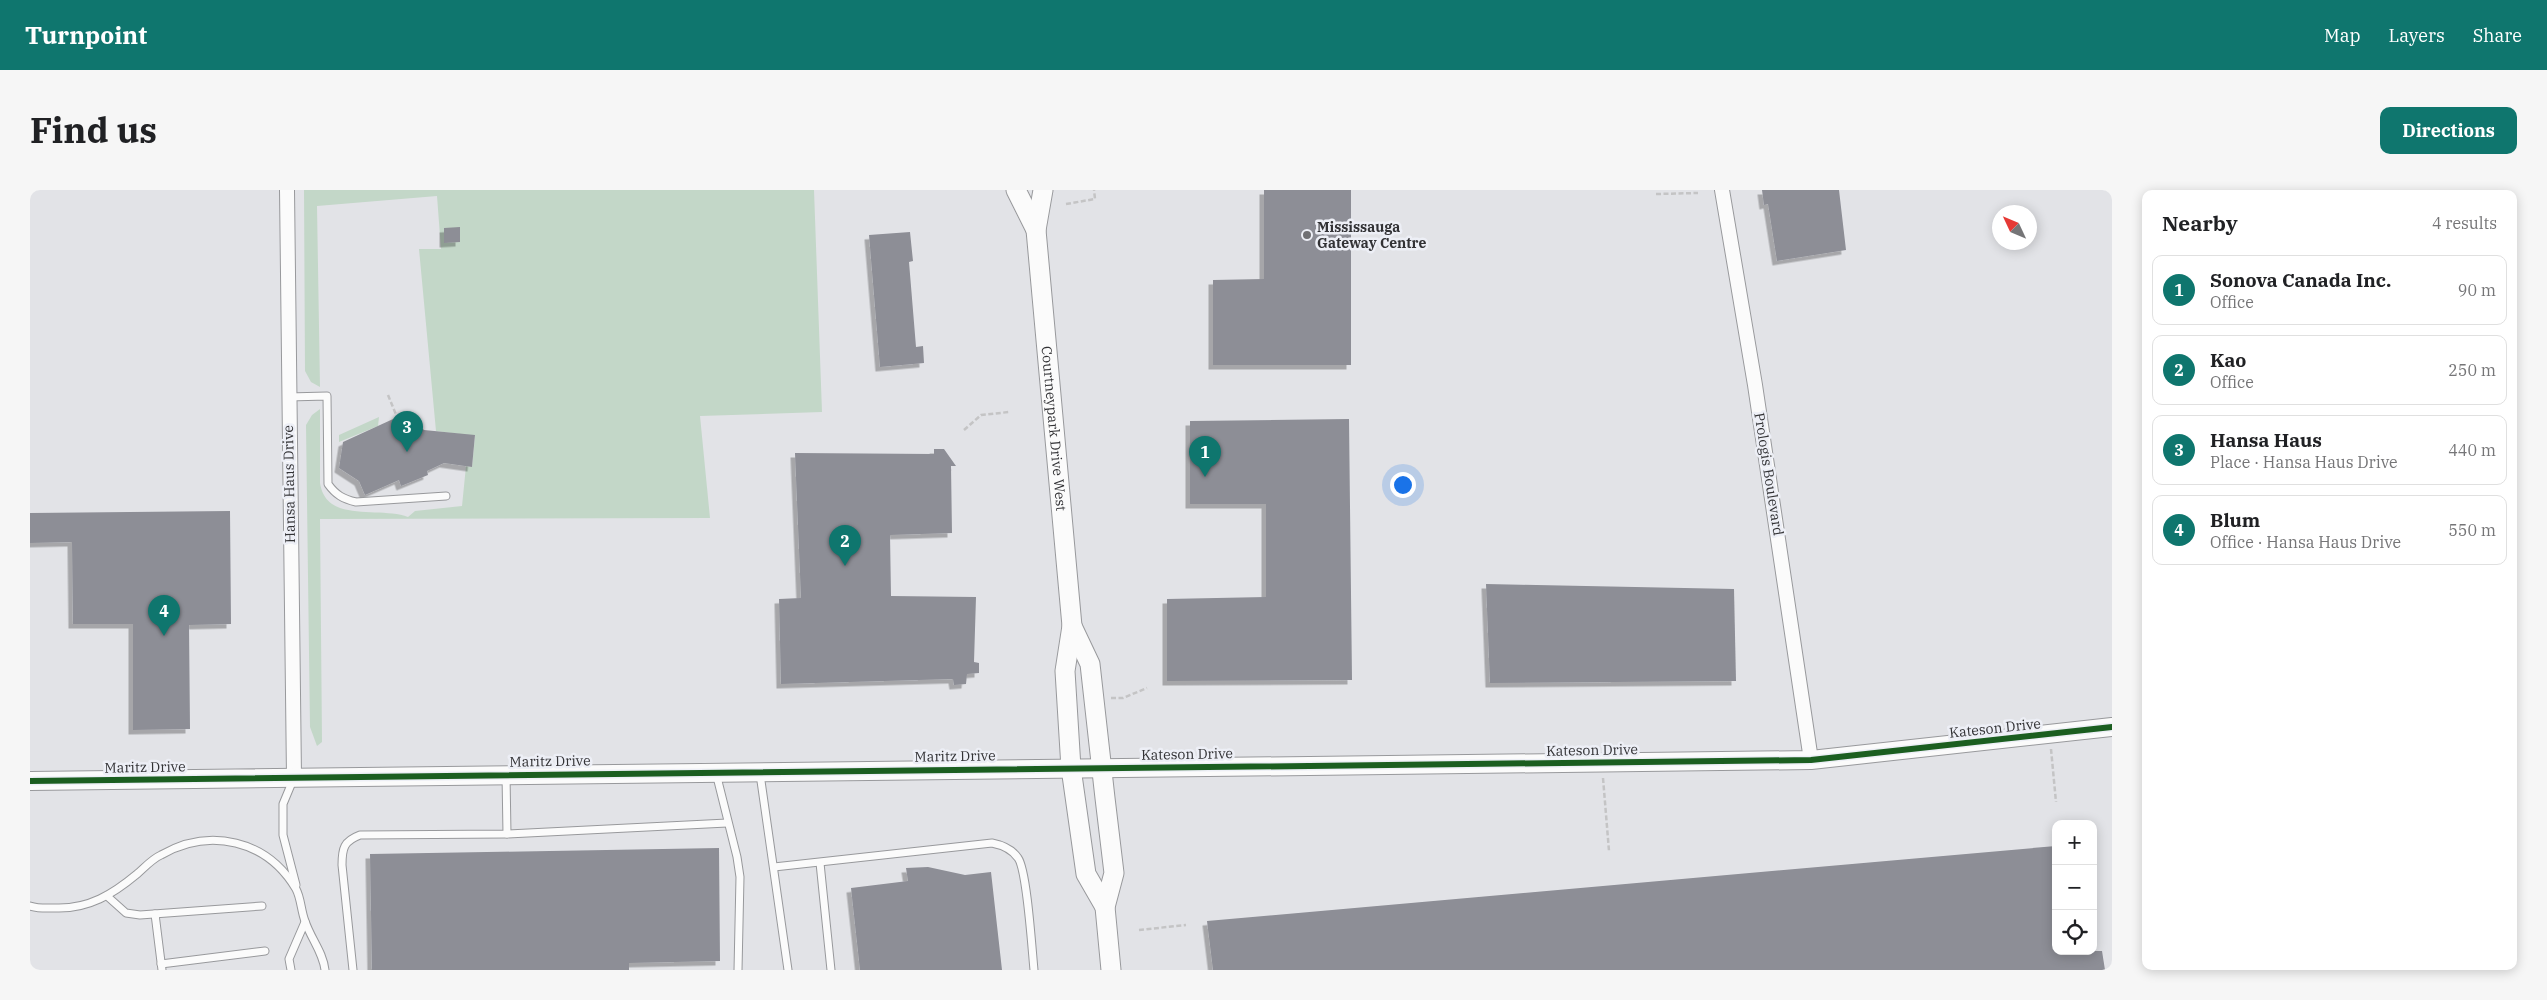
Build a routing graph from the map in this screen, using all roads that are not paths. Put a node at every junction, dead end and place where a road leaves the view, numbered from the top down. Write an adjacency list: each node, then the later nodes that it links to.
1 (287, 190): 6 (street, Hansa Haus Drive)
2 (1016, 190): 5 (main road, Courtneypark Drive West)
3 (1044, 190): 5 (main road, Courtneypark Drive West)
4 (1722, 190): 10 (street, Prologis Boulevard)
5 (1036, 230): 8 (main road, Courtneypark Drive West)
6 (288, 397): 7 (lane); 16 (street, Hansa Haus Drive)
7 (446, 496)
8 (1072, 626): 11 (main road, Courtneypark Drive West); 12 (main road, Courtneypark Drive West)
9 (2112, 728): 10 (street, Kateson Drive)
10 (1811, 760): 11 (street, Kateson Drive)
11 (1102, 767): 12 (street, Kateson Drive); 26 (main road, Courtneypark Drive West)
12 (1071, 768): 13 (street, Maritz Drive); 26 (main road, Courtneypark Drive West)
13 (760, 771): 14 (street, Maritz Drive); 21 (lane)
14 (715, 772): 15 (street, Maritz Drive); 18 (lane)
15 (506, 774): 16 (street, Maritz Drive); 19 (lane)
16 (294, 777): 17 (street, Maritz Drive); 22 (lane)
17 (30, 781)
18 (727, 823): 19 (lane); 34 (lane)
19 (507, 834): 33 (lane)
20 (820, 863): 21 (lane); 36 (lane); 37 (lane)
21 (774, 867): 35 (lane)
22 (297, 891): 23 (lane); 28 (lane)
23 (107, 896): 24 (lane); 27 (lane)
24 (30, 906)
25 (262, 906): 27 (lane)
26 (1105, 907): 38 (main road, Courtneypark Drive West)
27 (155, 914): 30 (lane)
28 (305, 922): 31 (lane); 32 (lane)
29 (265, 951): 30 (lane)
30 (162, 967)
31 (291, 970)
32 (325, 970)
33 (353, 970)
34 (738, 970)
35 (788, 970)
36 (831, 970)
37 (1034, 970)
38 (1111, 970)

